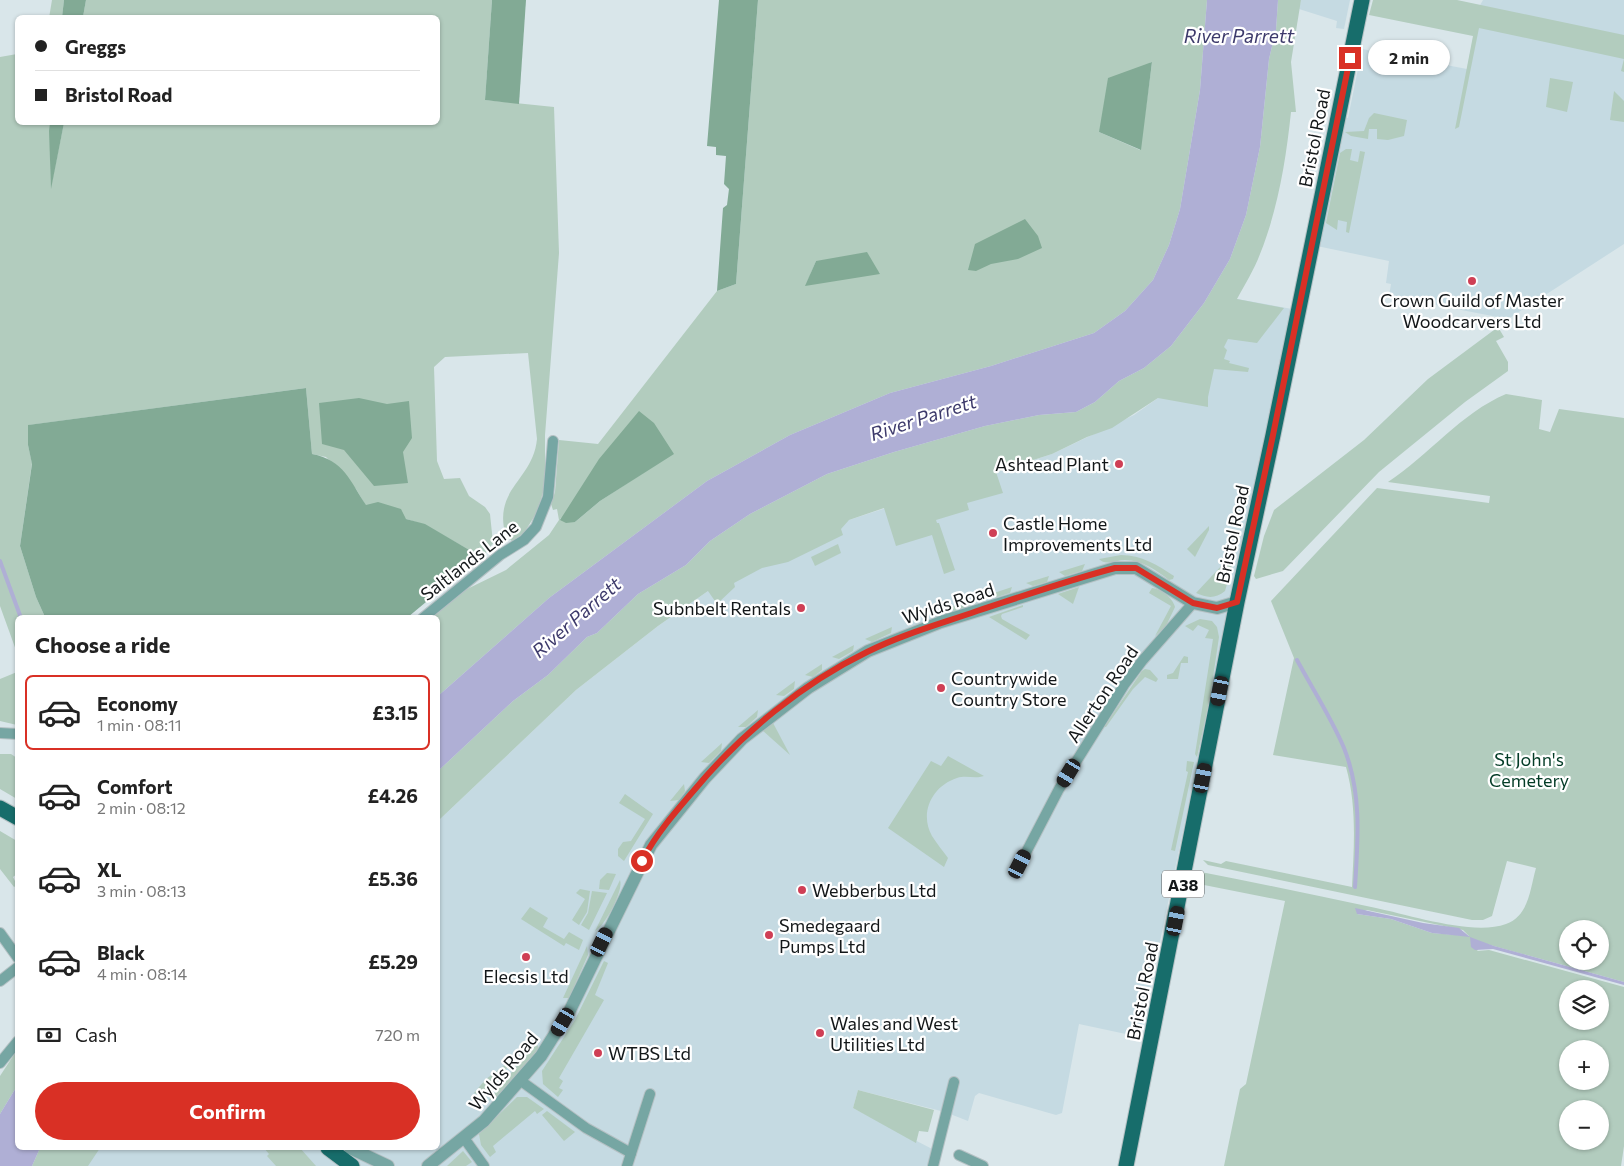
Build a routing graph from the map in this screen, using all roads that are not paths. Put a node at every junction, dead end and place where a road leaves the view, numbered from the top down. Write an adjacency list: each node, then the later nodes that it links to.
1 (1362, 0): 3 (main road, Bristol Road / A38)
2 (553, 441): 5 (street, Saltlands Lane)
3 (1237, 602): 4 (street, Wylds Road); 34 (main road, Bristol Road / A38)
4 (1193, 603): 10 (street, Allerton Road); 17 (street, Wylds Road)
5 (428, 615)
6 (0, 733): 7 (street)
7 (15, 734)
8 (0, 808): 9 (main road)
9 (15, 816)
10 (1020, 864)
11 (0, 933): 12 (street)
12 (15, 954)
13 (15, 969): 14 (street)
14 (0, 981)
15 (15, 1045): 16 (street)
16 (0, 1063)
17 (521, 1081): 20 (street, Wylds Road); 24 (street)
18 (954, 1082): 32 (street)
19 (650, 1094): 24 (street)
20 (464, 1138): 29 (street, Wylds Road); 30 (street)
21 (329, 1150): 26 (main road)
22 (331, 1150): 27 (main road)
23 (354, 1150): 28 (street)
24 (631, 1153): 31 (street)
25 (959, 1155): 33 (street)
26 (334, 1166)
27 (352, 1166)
28 (388, 1166)
29 (428, 1166)
30 (484, 1166)
31 (627, 1166)
32 (933, 1166)
33 (983, 1166)
34 (1126, 1166)

